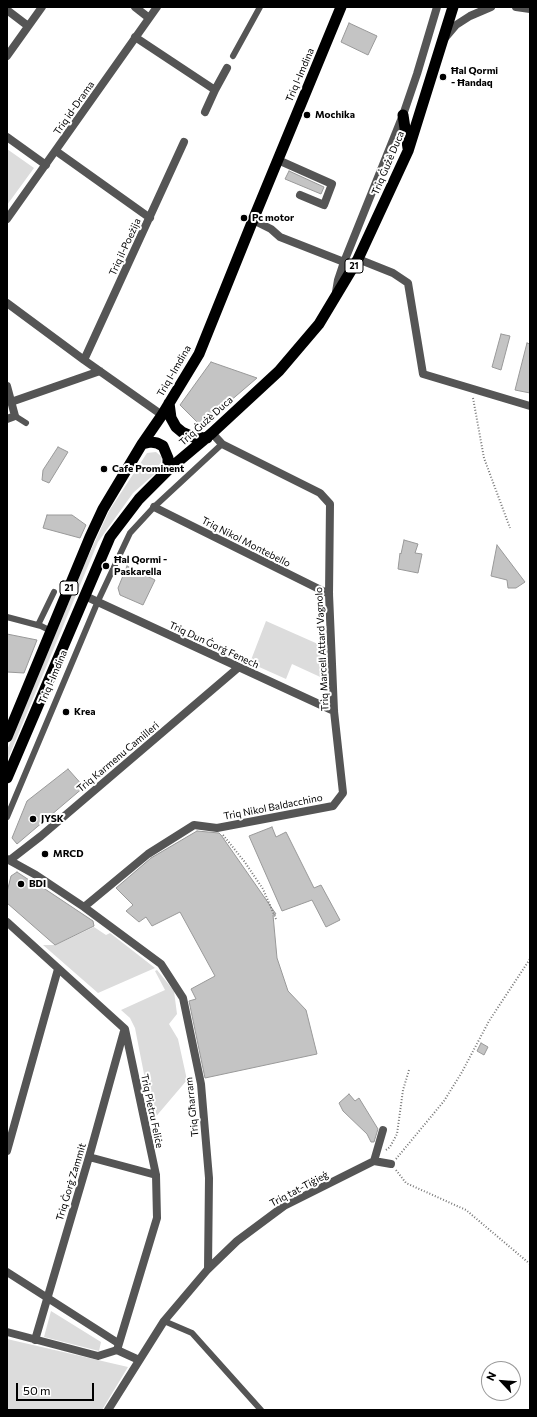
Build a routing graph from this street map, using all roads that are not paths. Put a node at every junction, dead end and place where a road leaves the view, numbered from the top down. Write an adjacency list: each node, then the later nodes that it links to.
1 (42, 7): 13 (street)
2 (135, 7): 12 (street)
3 (157, 7): 12 (street, Triq id-Drama)
4 (260, 7): 17 (lane)
5 (341, 7): 26 (highway, Triq l-Imdina / 21)
6 (437, 7): 21 (street, Triq Ġużè Duca)
7 (453, 7): 15 (highway, Triq Ġużè Duca / 21)
8 (491, 7): 15 (street)
9 (516, 7): 10 (street)
10 (530, 9)
11 (7, 10): 13 (street)
12 (149, 18): 14 (street, Triq id-Drama)
13 (28, 26): 16 (street)
14 (135, 37): 19 (street); 24 (street, Triq id-Drama)
15 (443, 41): 25 (highway, Triq Ġużè Duca / 21)
16 (7, 56)
17 (234, 56)
18 (227, 68): 19 (street)
19 (215, 90): 20 (street)
20 (205, 112)
21 (403, 115): 25 (highway); 33 (street, Triq Ġużè Duca)
22 (7, 137): 27 (street)
23 (184, 142): 29 (street, Triq il-Poeżija)
24 (56, 151): 27 (street, Triq id-Drama); 29 (street)
25 (408, 151): 32 (highway, Triq Ġużè Duca / 21)
26 (278, 160): 28 (street); 31 (highway, Triq l-Imdina / 21)
27 (46, 165): 30 (street, Triq id-Drama)
28 (300, 196)
29 (150, 218): 36 (street, Triq il-Poeżija)
30 (7, 219)
31 (252, 220): 33 (street); 40 (highway, Triq l-Imdina / 21)
32 (358, 259): 34 (highway, Triq Ġużè Duca / 21); 41 (street)
33 (344, 262): 34 (street, Triq Ġużè Duca)
34 (336, 297): 45 (highway, Triq Ġużè Duca / 21)
35 (7, 303): 36 (street)
36 (84, 360): 37 (street)
37 (100, 371): 39 (street); 42 (street)
38 (7, 386): 39 (street)
39 (11, 402): 43 (street)
40 (170, 403): 42 (highway, Triq l-Imdina / 21); 45 (highway)
41 (530, 406)
42 (162, 415): 46 (highway, Triq l-Imdina / 21)
43 (11, 417): 44 (lane)
44 (26, 423)
45 (209, 435): 47 (street); 48 (highway, Triq Ġużè Duca / 21)
46 (142, 444): 48 (highway); 56 (highway, Triq l-Imdina / 21)
47 (222, 444): 49 (lane, Triq l-Imdina); 51 (street, Triq Marcell Attard Vagnolo)
48 (168, 470): 52 (highway, Triq l-Imdina / 21)
49 (154, 507): 51 (street, Triq Nikol Montebello); 53 (lane, Triq l-Imdina)
50 (54, 592): 55 (lane)
51 (329, 594): 58 (street, Triq Marcell Attard Vagnolo)
52 (85, 596): 53 (street, Triq Dun Ġorġ Fenech); 60 (highway, Triq l-Imdina / 21)
53 (98, 601): 57 (street, Triq Dun Ġorġ Fenech); 62 (lane, Triq l-Imdina)
54 (7, 617): 55 (lane)
55 (38, 625): 56 (lane)
56 (51, 631): 59 (highway, Triq l-Imdina / 21)
57 (239, 667): 58 (street, Triq Dun Ġorġ Fenech); 63 (street, Triq Karmenu Camilleri)
58 (334, 711): 61 (street, Triq Marcell Attard Vagnolo)
59 (7, 737)
60 (7, 778)
61 (343, 793): 64 (street, Triq Nikol Baldacchino)
62 (7, 817)
63 (8, 862): 64 (street, Triq Għarram)
64 (84, 907): 74 (street, Triq Għarram)
65 (7, 922): 66 (street)
66 (58, 969): 67 (street); 69 (street)
67 (125, 1029): 70 (street, Triq Ġorġ Zammit); 73 (street, Triq Pietru Feliċe)
68 (383, 1130): 71 (street)
69 (7, 1151)
70 (89, 1157): 73 (street); 76 (street, Triq Ġorġ Zammit)
71 (375, 1157): 72 (street); 74 (street, Triq tat-Tiġieġ)
72 (391, 1164)
73 (156, 1175): 80 (street, Triq Pietru Feliċe)
74 (208, 1269): 77 (street)
75 (7, 1272): 76 (street)
76 (47, 1298): 79 (street, Triq Ġorġ Zammit); 80 (street)
77 (164, 1321): 81 (street); 83 (lane)
78 (7, 1332): 79 (street)
79 (35, 1340): 80 (street)
80 (117, 1347): 81 (street)
81 (139, 1360): 82 (street)
82 (108, 1410)
83 (261, 1410)

